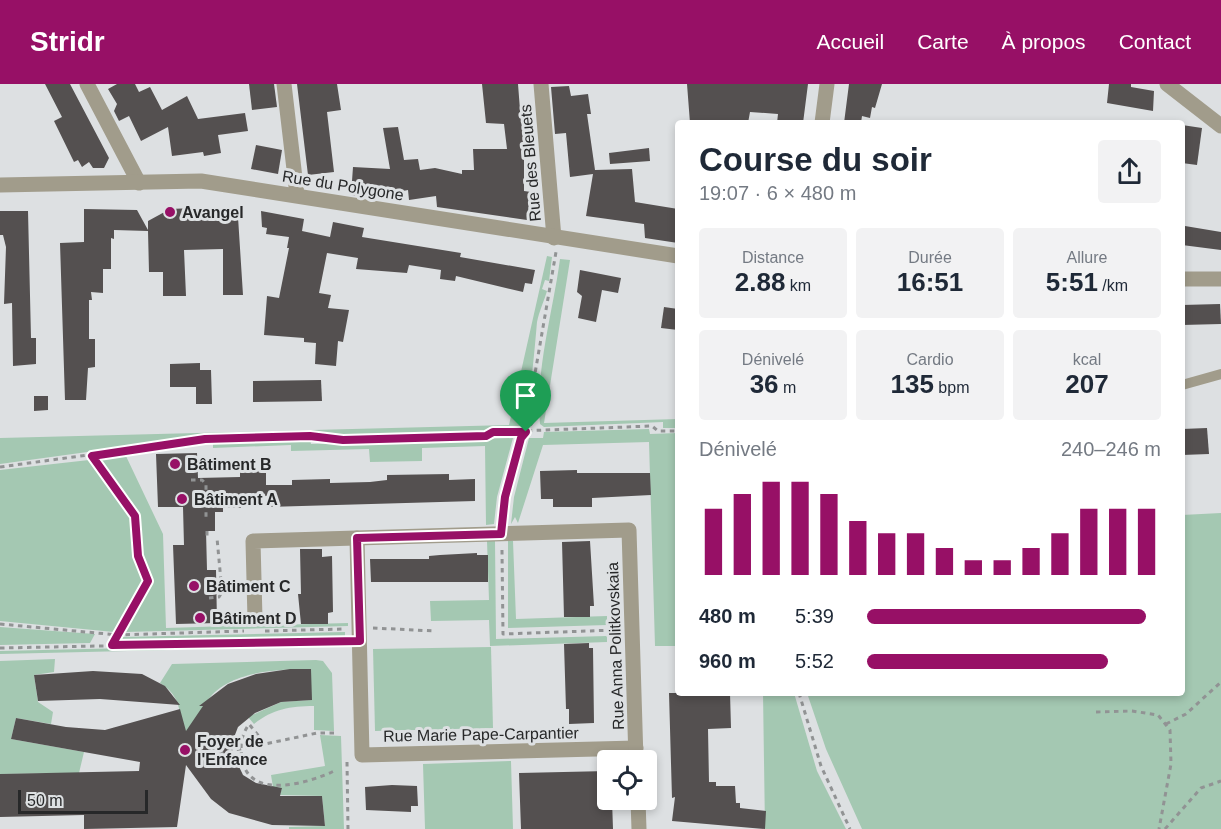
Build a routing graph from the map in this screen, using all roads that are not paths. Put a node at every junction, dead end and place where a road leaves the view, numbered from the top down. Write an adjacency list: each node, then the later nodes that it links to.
1 (87, 84): 8 (street)
2 (284, 84): 10 (street)
3 (541, 84): 11 (street, Rue des Bleuets)
4 (827, 84): 6 (street)
5 (1167, 84): 7 (street)
6 (822, 120)
7 (1221, 126)
8 (139, 183): 9 (street, Rue du Polygone); 10 (street, Rue du Polygone)
9 (0, 185)
10 (297, 195): 11 (street, Rue du Polygone)
11 (555, 238): 12 (street, Rue du Polygone)
12 (675, 256)
13 (1185, 279): 14 (street)
14 (1221, 279)
15 (1221, 374): 16 (lane)
16 (1185, 384)
17 (357, 538): 18 (street); 19 (street, Rue Anna Politkovskaia); 20 (street, Rue Marie Pape-Carpantier)
18 (252, 627)
19 (636, 750)
20 (597, 754)
21 (638, 810): 22 (street)
22 (639, 829)

